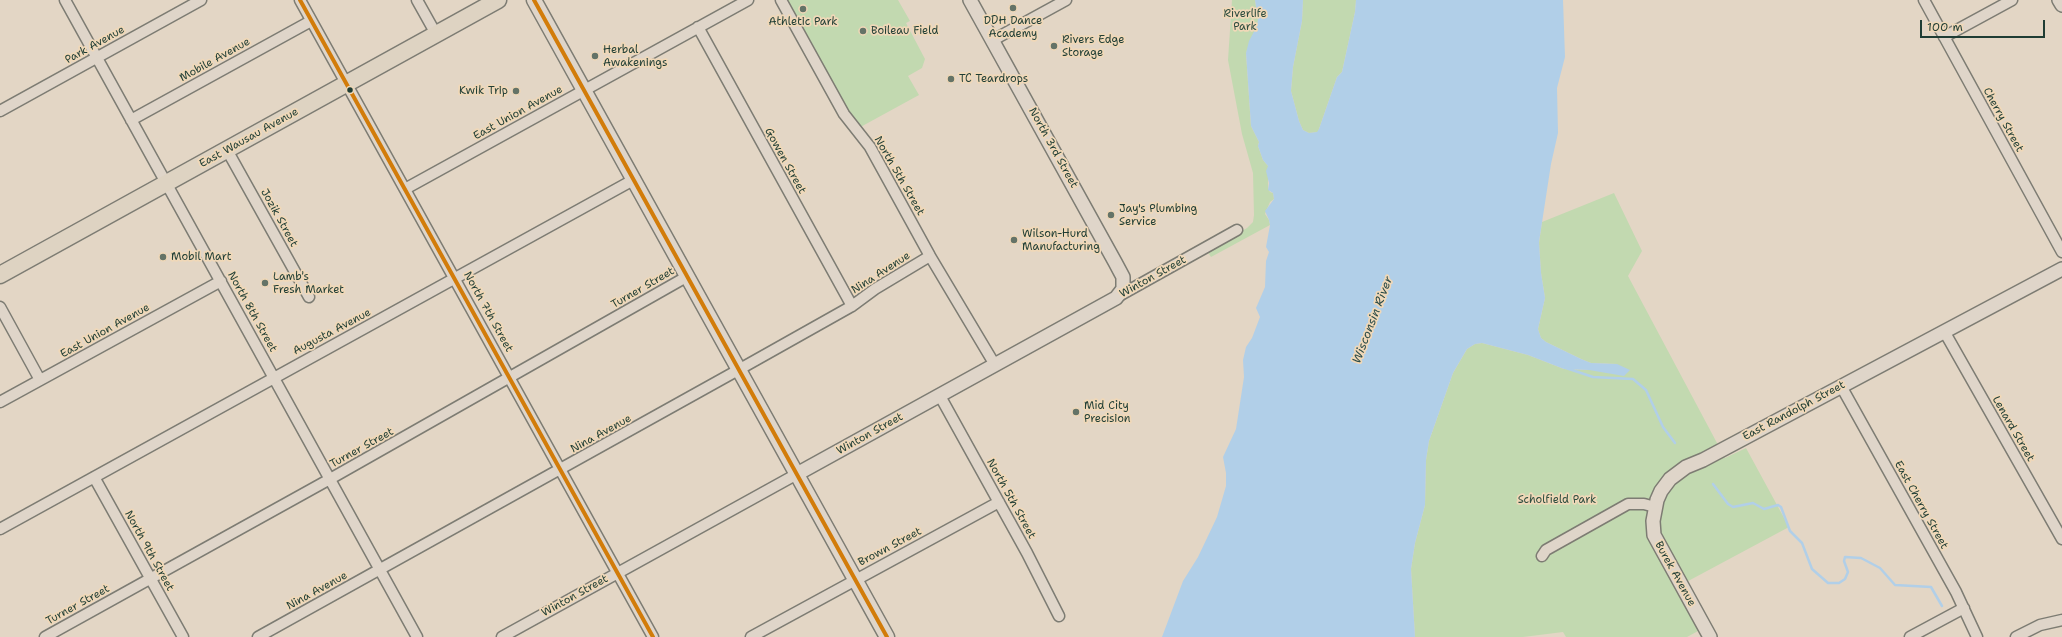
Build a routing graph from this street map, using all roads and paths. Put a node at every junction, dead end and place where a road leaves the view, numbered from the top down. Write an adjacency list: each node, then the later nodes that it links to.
1 (65, 0): 20 (street, North 8th Street)
2 (201, 0): 20 (street, Park Avenue)
3 (300, 0): 15 (street, North 7th Street)
4 (417, 0): 17 (street)
5 (498, 0): 17 (main road, East Wausau Avenue)
6 (534, 0): 22 (main road)
7 (748, 0): 16 (street, East Union Avenue)
8 (781, 0): 31 (street, North 5th Street)
9 (970, 0): 19 (street, North 3rd Street)
10 (1066, 0): 19 (street)
11 (1924, 0): 18 (street, Cherry Street)
12 (2012, 0): 18 (street)
13 (2059, 0): 14 (street)
14 (2062, 5)
15 (311, 21): 21 (street, North 7th Street); 24 (street, Mobile Avenue)
16 (698, 27): 22 (street, East Union Avenue); 39 (street, Gowen Street)
17 (436, 34): 21 (main road, East Wausau Avenue)
18 (1944, 37): 30 (street, Cherry Street)
19 (993, 40): 38 (street, North 3rd Street)
20 (97, 58): 23 (street, Park Avenue); 24 (street, North 8th Street)
21 (346, 84): 25 (main road, East Wausau Avenue); 28 (street, North 7th Street)
22 (584, 89): 26 (main road); 28 (street, East Union Avenue)
23 (0, 112)
24 (131, 120): 27 (street, North 8th Street)
25 (227, 150): 27 (main road, East Wausau Avenue); 37 (street, Jozik Street)
26 (635, 179): 34 (main road); 35 (street, Augusta Avenue)
27 (167, 183): 33 (main road, East Wausau Avenue); 36 (street, North 8th Street)
28 (405, 189): 35 (street, North 7th Street)
29 (1237, 230): 38 (street, Winton Street)
30 (2062, 252)
31 (930, 256): 39 (street, Nina Avenue); 42 (street, North 5th Street)
32 (2062, 269): 41 (street, East Randolph Street)
33 (0, 275)
34 (688, 276): 43 (main road); 45 (street, Turner Street)
35 (455, 279): 44 (street, Augusta Avenue); 45 (street, North 7th Street)
36 (221, 281): 44 (street, North 8th Street); 46 (street, East Union Avenue)
37 (309, 297)
38 (1116, 298): 42 (street, Winton Street)
39 (852, 306): 43 (street, Nina Avenue)
40 (0, 307): 46 (street)
41 (1944, 331): 47 (street, East Randolph Street); 57 (street, Lenard Street)
42 (995, 365): 48 (street, Winton Street)
43 (740, 370): 50 (street, Nina Avenue); 51 (main road)
44 (274, 377): 52 (street, Augusta Avenue); 53 (street, North 8th Street)
45 (510, 378): 50 (street, North 7th Street); 53 (street, Turner Street)
46 (40, 380): 49 (street, East Union Avenue)
47 (1841, 386): 55 (street, East Randolph Street); 63 (street, East Cherry Street)
48 (940, 396): 51 (street, Winton Street); 54 (street, North 5th Street)
49 (0, 402)
50 (561, 470): 59 (street, Nina Avenue); 60 (street, North 7th Street)
51 (797, 474): 60 (street, Winton Street); 62 (main road)
52 (94, 477): 56 (street, Augusta Avenue); 61 (street, North 9th Street)
53 (330, 479): 59 (street, North 8th Street); 61 (street, Turner Street)
54 (999, 502): 62 (street, Brown Street); 64 (street, North 5th Street)
55 (1655, 508): 58 (street); 74 (street, Burek Avenue)
56 (0, 529)
57 (2062, 539)
58 (1542, 556)
59 (380, 570): 68 (street, Nina Avenue); 69 (street, North 8th Street)
60 (617, 573): 70 (street, Winton Street); 71 (street, North 7th Street)
61 (151, 578): 66 (street, Turner Street); 67 (street, North 9th Street)
62 (855, 579): 72 (street, Brown Street); 73 (main road)
63 (1964, 608): 75 (street); 76 (street, East Cherry Street)
64 (1059, 616)
65 (2062, 620): 77 (street)
66 (45, 637)
67 (183, 637)
68 (258, 637)
69 (417, 637)
70 (502, 637)
71 (653, 637)
72 (751, 637)
73 (887, 637)
74 (1710, 637)
75 (1910, 637)
76 (1977, 637)
77 (2016, 637)

